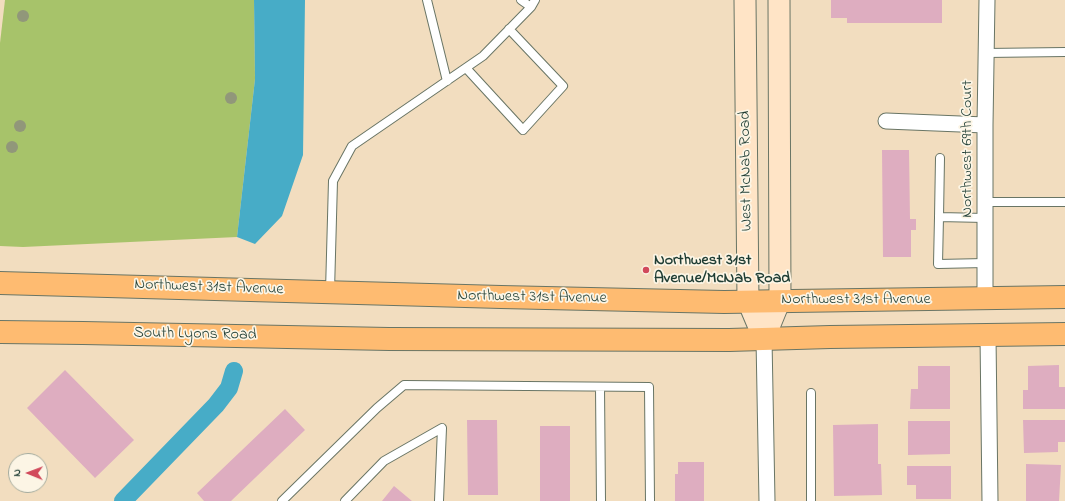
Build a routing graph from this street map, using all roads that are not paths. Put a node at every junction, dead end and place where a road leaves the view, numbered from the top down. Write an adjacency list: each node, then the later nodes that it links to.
1 (427, 0): 11 (lane)
2 (521, 0): 6 (lane)
3 (745, 0): 25 (main road, West McNab Road)
4 (779, 0): 24 (main road, West McNab Road)
5 (987, 0): 9 (street, Northwest 69th Court)
6 (533, 3): 7 (lane)
7 (509, 29): 10 (lane); 10 (lane)
8 (1065, 52): 9 (lane)
9 (986, 53): 13 (street, Northwest 69th Court)
10 (466, 68): 11 (lane)
11 (447, 81): 21 (lane)
12 (886, 121): 13 (street)
13 (985, 124): 15 (street, Northwest 69th Court)
14 (940, 158): 17 (lane)
15 (985, 202): 16 (lane); 18 (street, Northwest 69th Court)
16 (1065, 202)
17 (939, 217): 18 (lane); 19 (lane)
18 (985, 218): 19 (street, Northwest 69th Court)
19 (985, 263): 23 (street, Northwest 69th Court)
20 (0, 282): 21 (main road, Northwest 31st Avenue)
21 (330, 292): 25 (main road, Northwest 31st Avenue)
22 (1065, 297): 23 (main road, Northwest 31st Avenue)
23 (985, 299): 24 (main road, Northwest 31st Avenue)
24 (780, 300): 25 (main road, Northwest 31st Avenue); 29 (main road, West McNab Road)
25 (748, 301): 29 (main road, West McNab Road)
26 (0, 332): 29 (main road, South Lyons Road)
27 (1065, 334): 28 (main road)
28 (988, 336): 29 (main road); 39 (street)
29 (764, 339): 37 (street, West McNab Road)
30 (600, 387): 32 (lane); 35 (lane); 36 (lane)
31 (811, 393): 38 (lane)
32 (282, 501)
33 (345, 501): 34 (lane)
34 (439, 501)
35 (601, 501)
36 (650, 501)
37 (767, 501)
38 (811, 501)
39 (990, 501)

